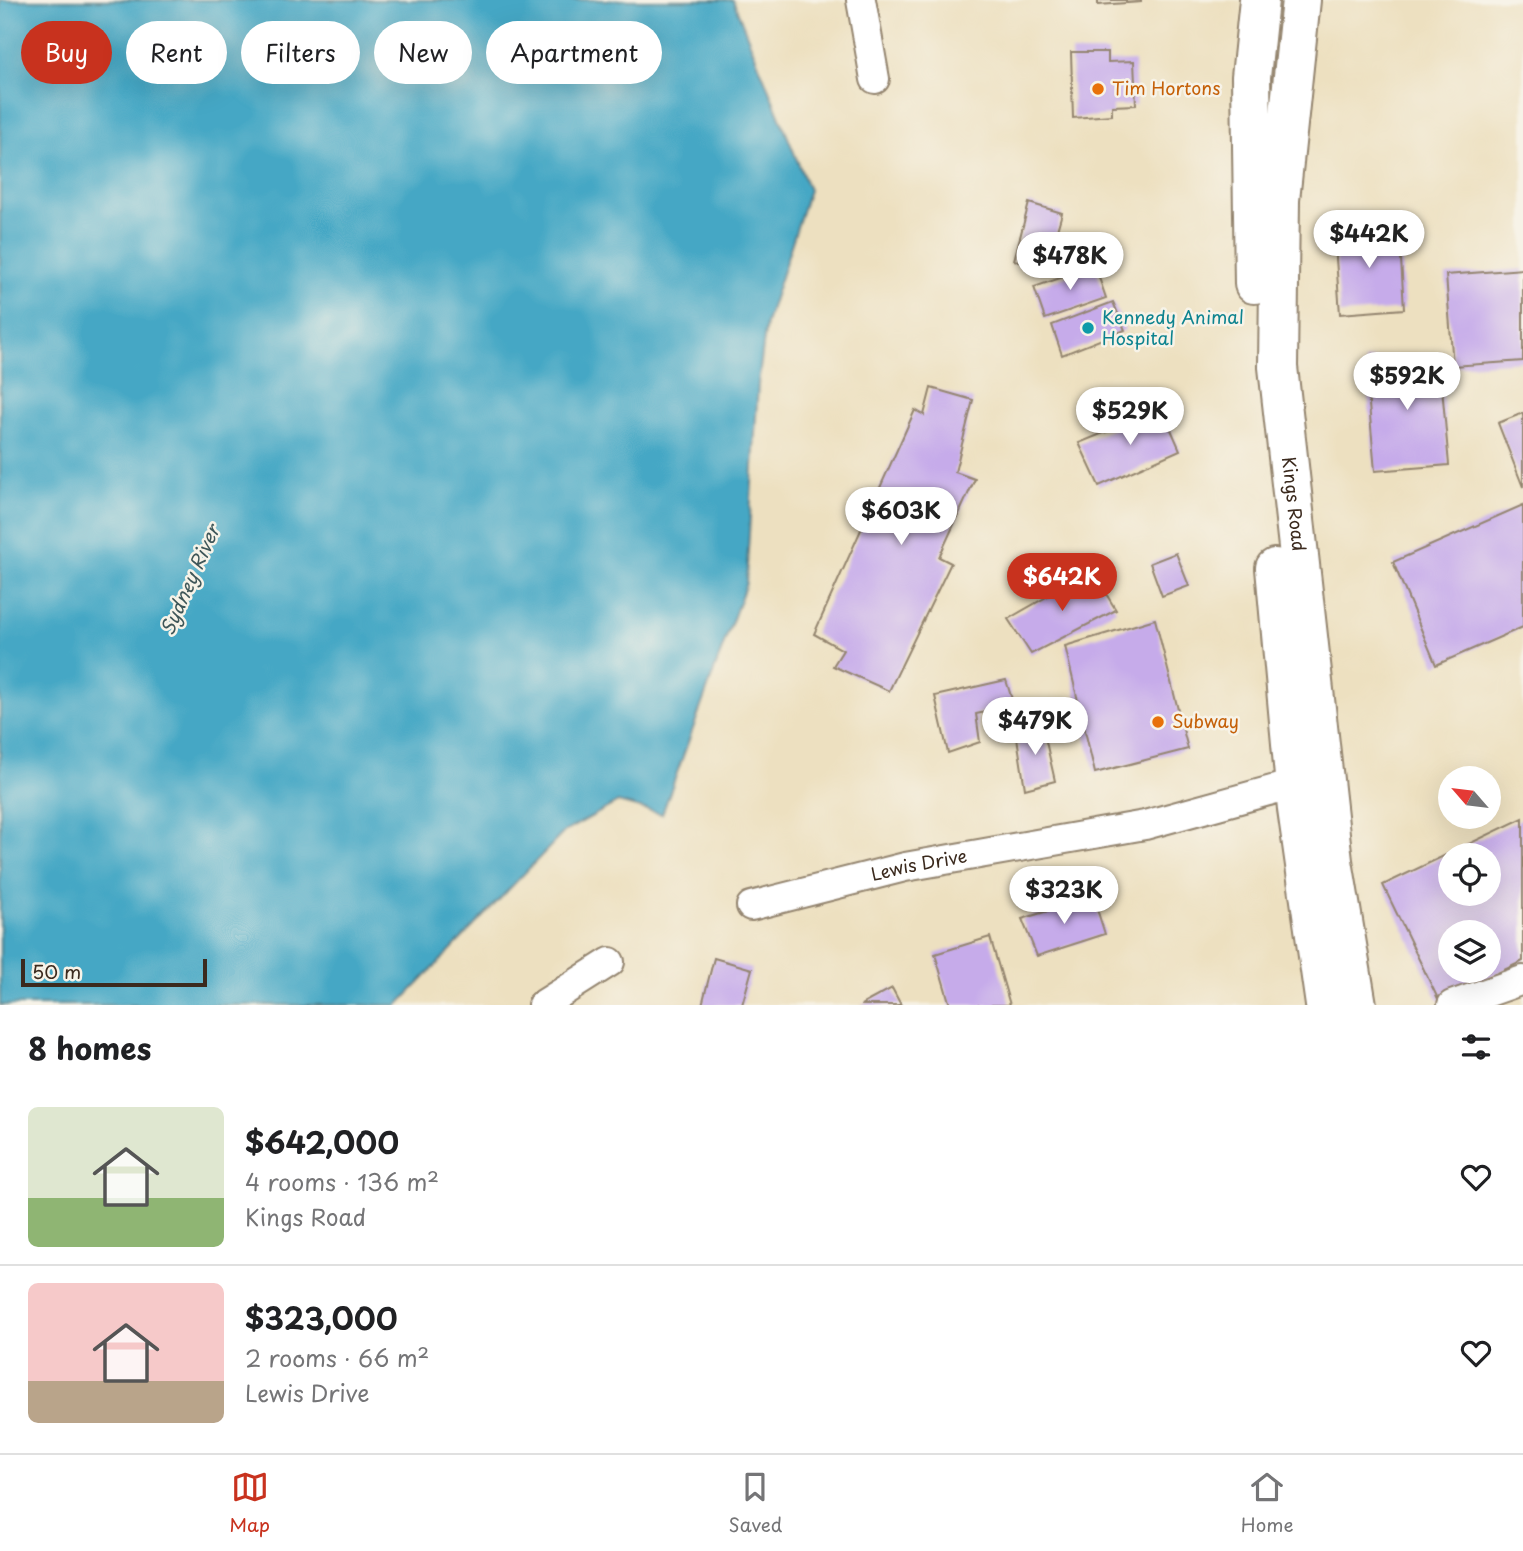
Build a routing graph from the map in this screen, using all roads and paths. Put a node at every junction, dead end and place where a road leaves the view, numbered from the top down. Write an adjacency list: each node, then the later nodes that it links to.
1 (861, 0): 4 (street)
2 (1259, 0): 5 (main road, Kings Road)
3 (1301, 0): 11 (main road, Kings Road)
4 (875, 79)
5 (1294, 784): 6 (street, Lewis Drive); 10 (main road, Kings Road)
6 (751, 906)
7 (610, 962): 9 (street)
8 (1523, 980): 12 (street)
9 (542, 1005)
10 (1325, 1005)
11 (1357, 1005)
12 (1452, 1005)

